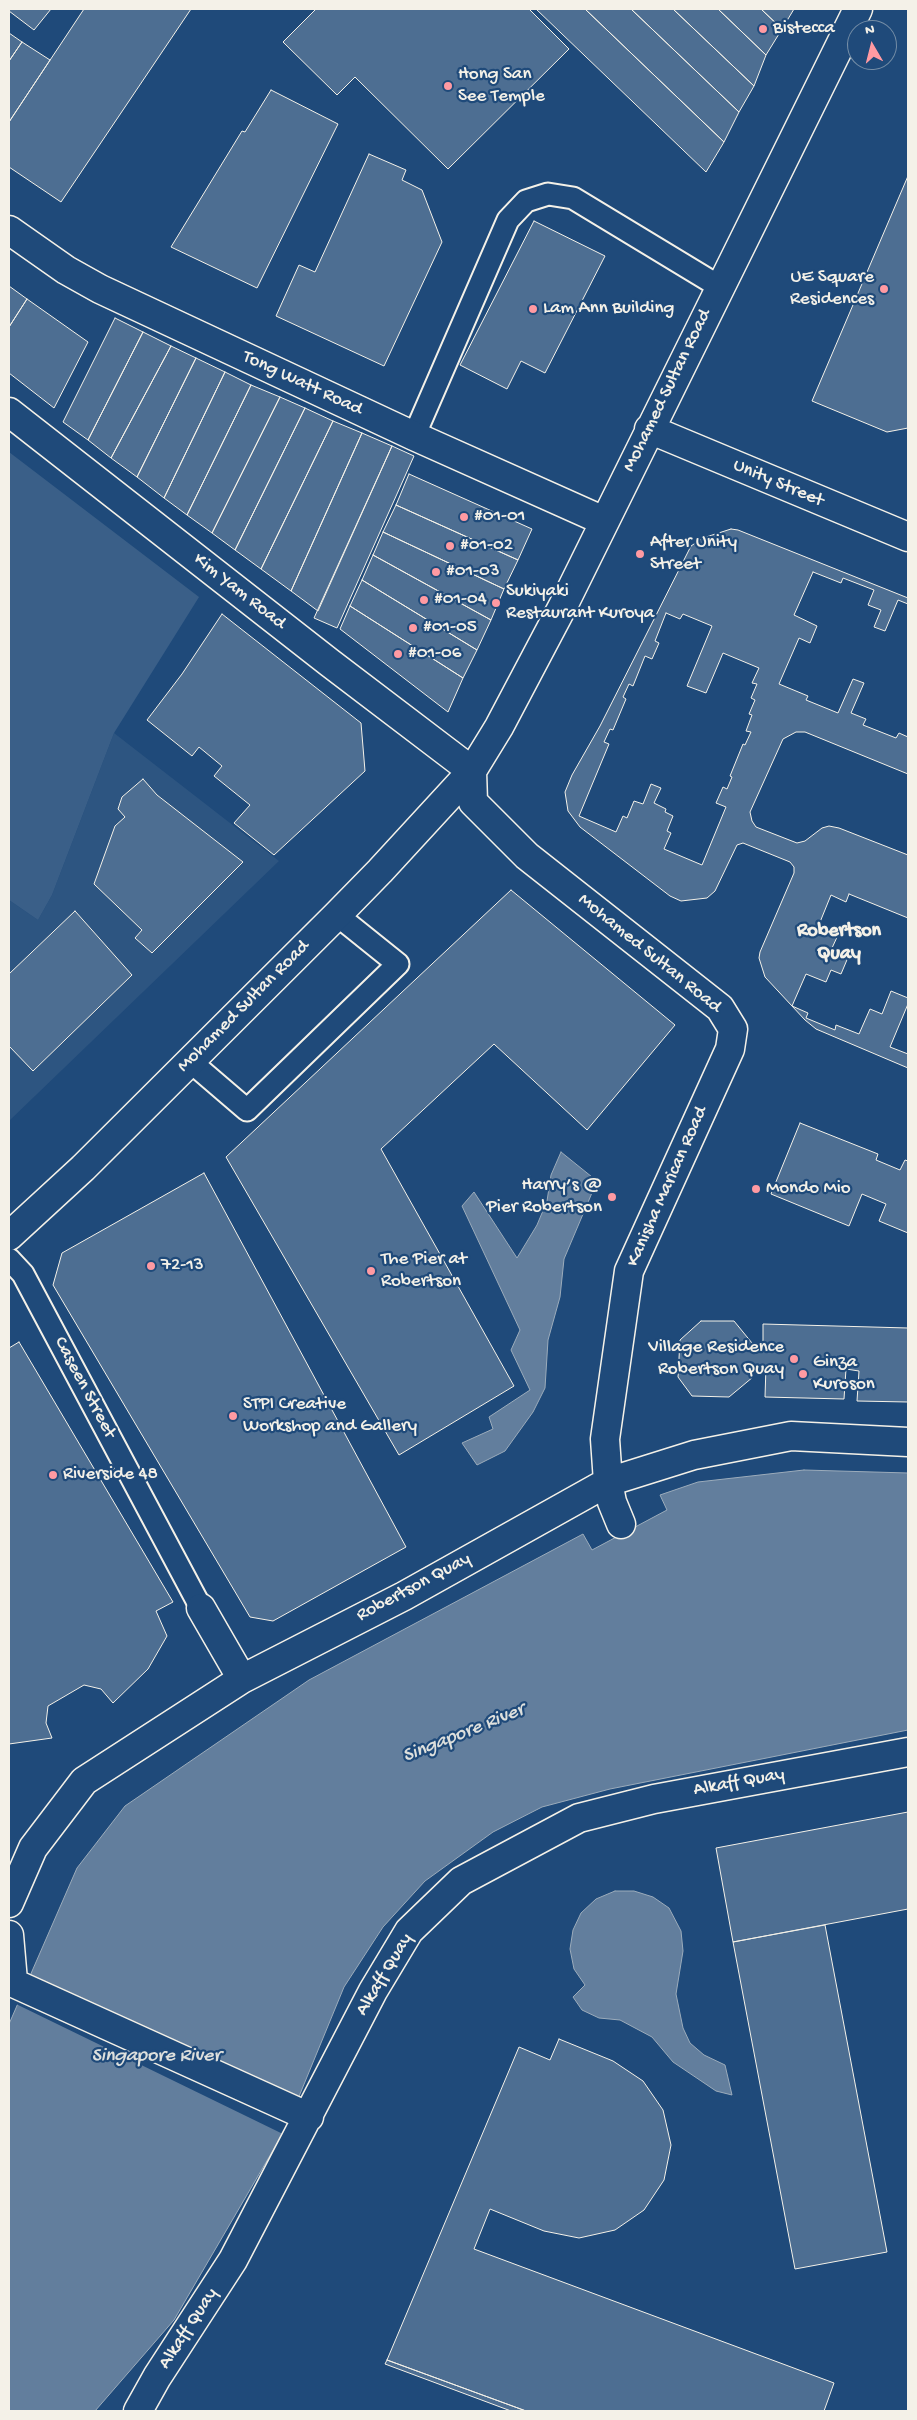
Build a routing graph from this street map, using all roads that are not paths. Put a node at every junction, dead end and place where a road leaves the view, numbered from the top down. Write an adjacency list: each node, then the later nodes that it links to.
1 (851, 12): 3 (street, Mohamed Sultan Road)
2 (9, 230): 6 (street, Tong Watt Road)
3 (720, 287): 5 (street, Mohamed Sultan Road); 6 (lane)
4 (9, 412): 9 (street, Kim Yam Road)
5 (649, 429): 7 (street, Mohamed Sultan Road); 8 (street, Unity Street)
6 (414, 436): 7 (street, Tong Watt Road)
7 (604, 521): 9 (street, Mohamed Sultan Road)
8 (908, 537)
9 (472, 771): 10 (street, Mohamed Sultan Road); 11 (street, Mohamed Sultan Road)
10 (337, 915): 12 (street, Mohamed Sultan Road); 12 (lane)
11 (733, 1029): 16 (street, Kanisha Marican Road)
12 (190, 1062): 13 (street, Mohamed Sultan Road)
13 (9, 1236)
14 (9, 1259): 18 (lane, Caseen Street)
15 (908, 1442): 16 (street, Robertson Quay)
16 (608, 1482): 17 (street, Kanisha Marican Road); 19 (street, Robertson Quay)
17 (621, 1524)
18 (201, 1608): 19 (street, Caseen Street)
19 (242, 1679): 21 (street, Robertson Quay)
20 (908, 1752): 24 (street, Alkaff Quay)
21 (9, 1903)
22 (9, 1934): 23 (street)
23 (11, 1981): 24 (street)
24 (309, 2117): 25 (street, Alkaff Quay)
25 (138, 2411)

